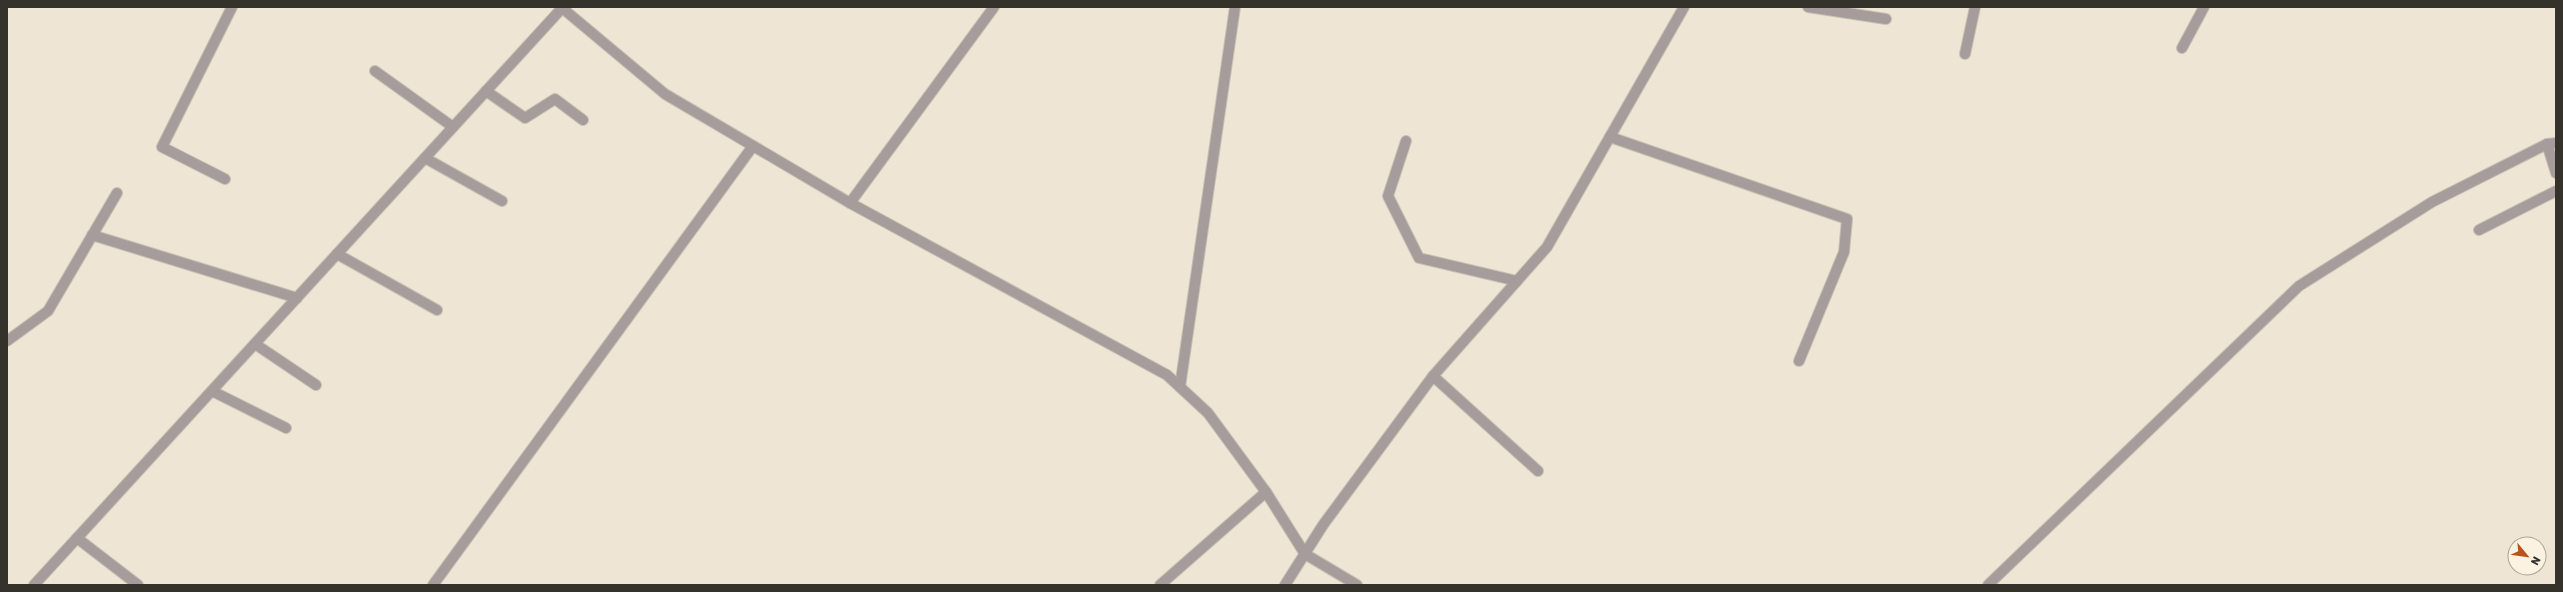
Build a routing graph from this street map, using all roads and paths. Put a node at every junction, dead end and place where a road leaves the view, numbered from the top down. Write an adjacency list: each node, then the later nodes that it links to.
1 (232, 7): 22 (street)
2 (562, 7): 13 (street); 19 (street)
3 (994, 7): 26 (street)
4 (1235, 7): 38 (street)
5 (1684, 7): 16 (street)
6 (1808, 7): 9 (street)
7 (1975, 7): 11 (street)
8 (2204, 7): 10 (street)
9 (1886, 19)
10 (2182, 48)
11 (1965, 54)
12 (375, 71): 15 (street)
13 (486, 91): 14 (street); 15 (street)
14 (583, 120)
15 (453, 127): 20 (street)
16 (1610, 137): 30 (street); 35 (street)
17 (1406, 141): 30 (street)
18 (2551, 143): 21 (street); 51 (street)
19 (753, 146): 26 (street); 47 (street)
20 (425, 158): 25 (street); 29 (street)
21 (2556, 173)
22 (225, 179)
23 (2556, 191): 27 (street)
24 (117, 193): 28 (street)
25 (502, 201)
26 (850, 203): 38 (street)
27 (2479, 230)
28 (92, 235): 31 (street); 33 (street)
29 (337, 254): 31 (street); 32 (street)
30 (1517, 281): 36 (street)
31 (297, 298): 34 (street)
32 (437, 310)
33 (7, 341)
34 (255, 344): 37 (street); 39 (street)
35 (1799, 361)
36 (1432, 376): 41 (street); 44 (street)
37 (316, 385)
38 (1180, 387): 42 (street)
39 (212, 391): 40 (street); 43 (street)
40 (286, 428)
41 (1538, 471)
42 (1266, 492): 44 (street); 48 (street)
43 (77, 538): 45 (street); 46 (street)
44 (1305, 554): 49 (street); 50 (street)
45 (34, 585)
46 (138, 585)
47 (433, 585)
48 (1160, 585)
49 (1285, 585)
50 (1357, 585)
51 (1988, 585)

